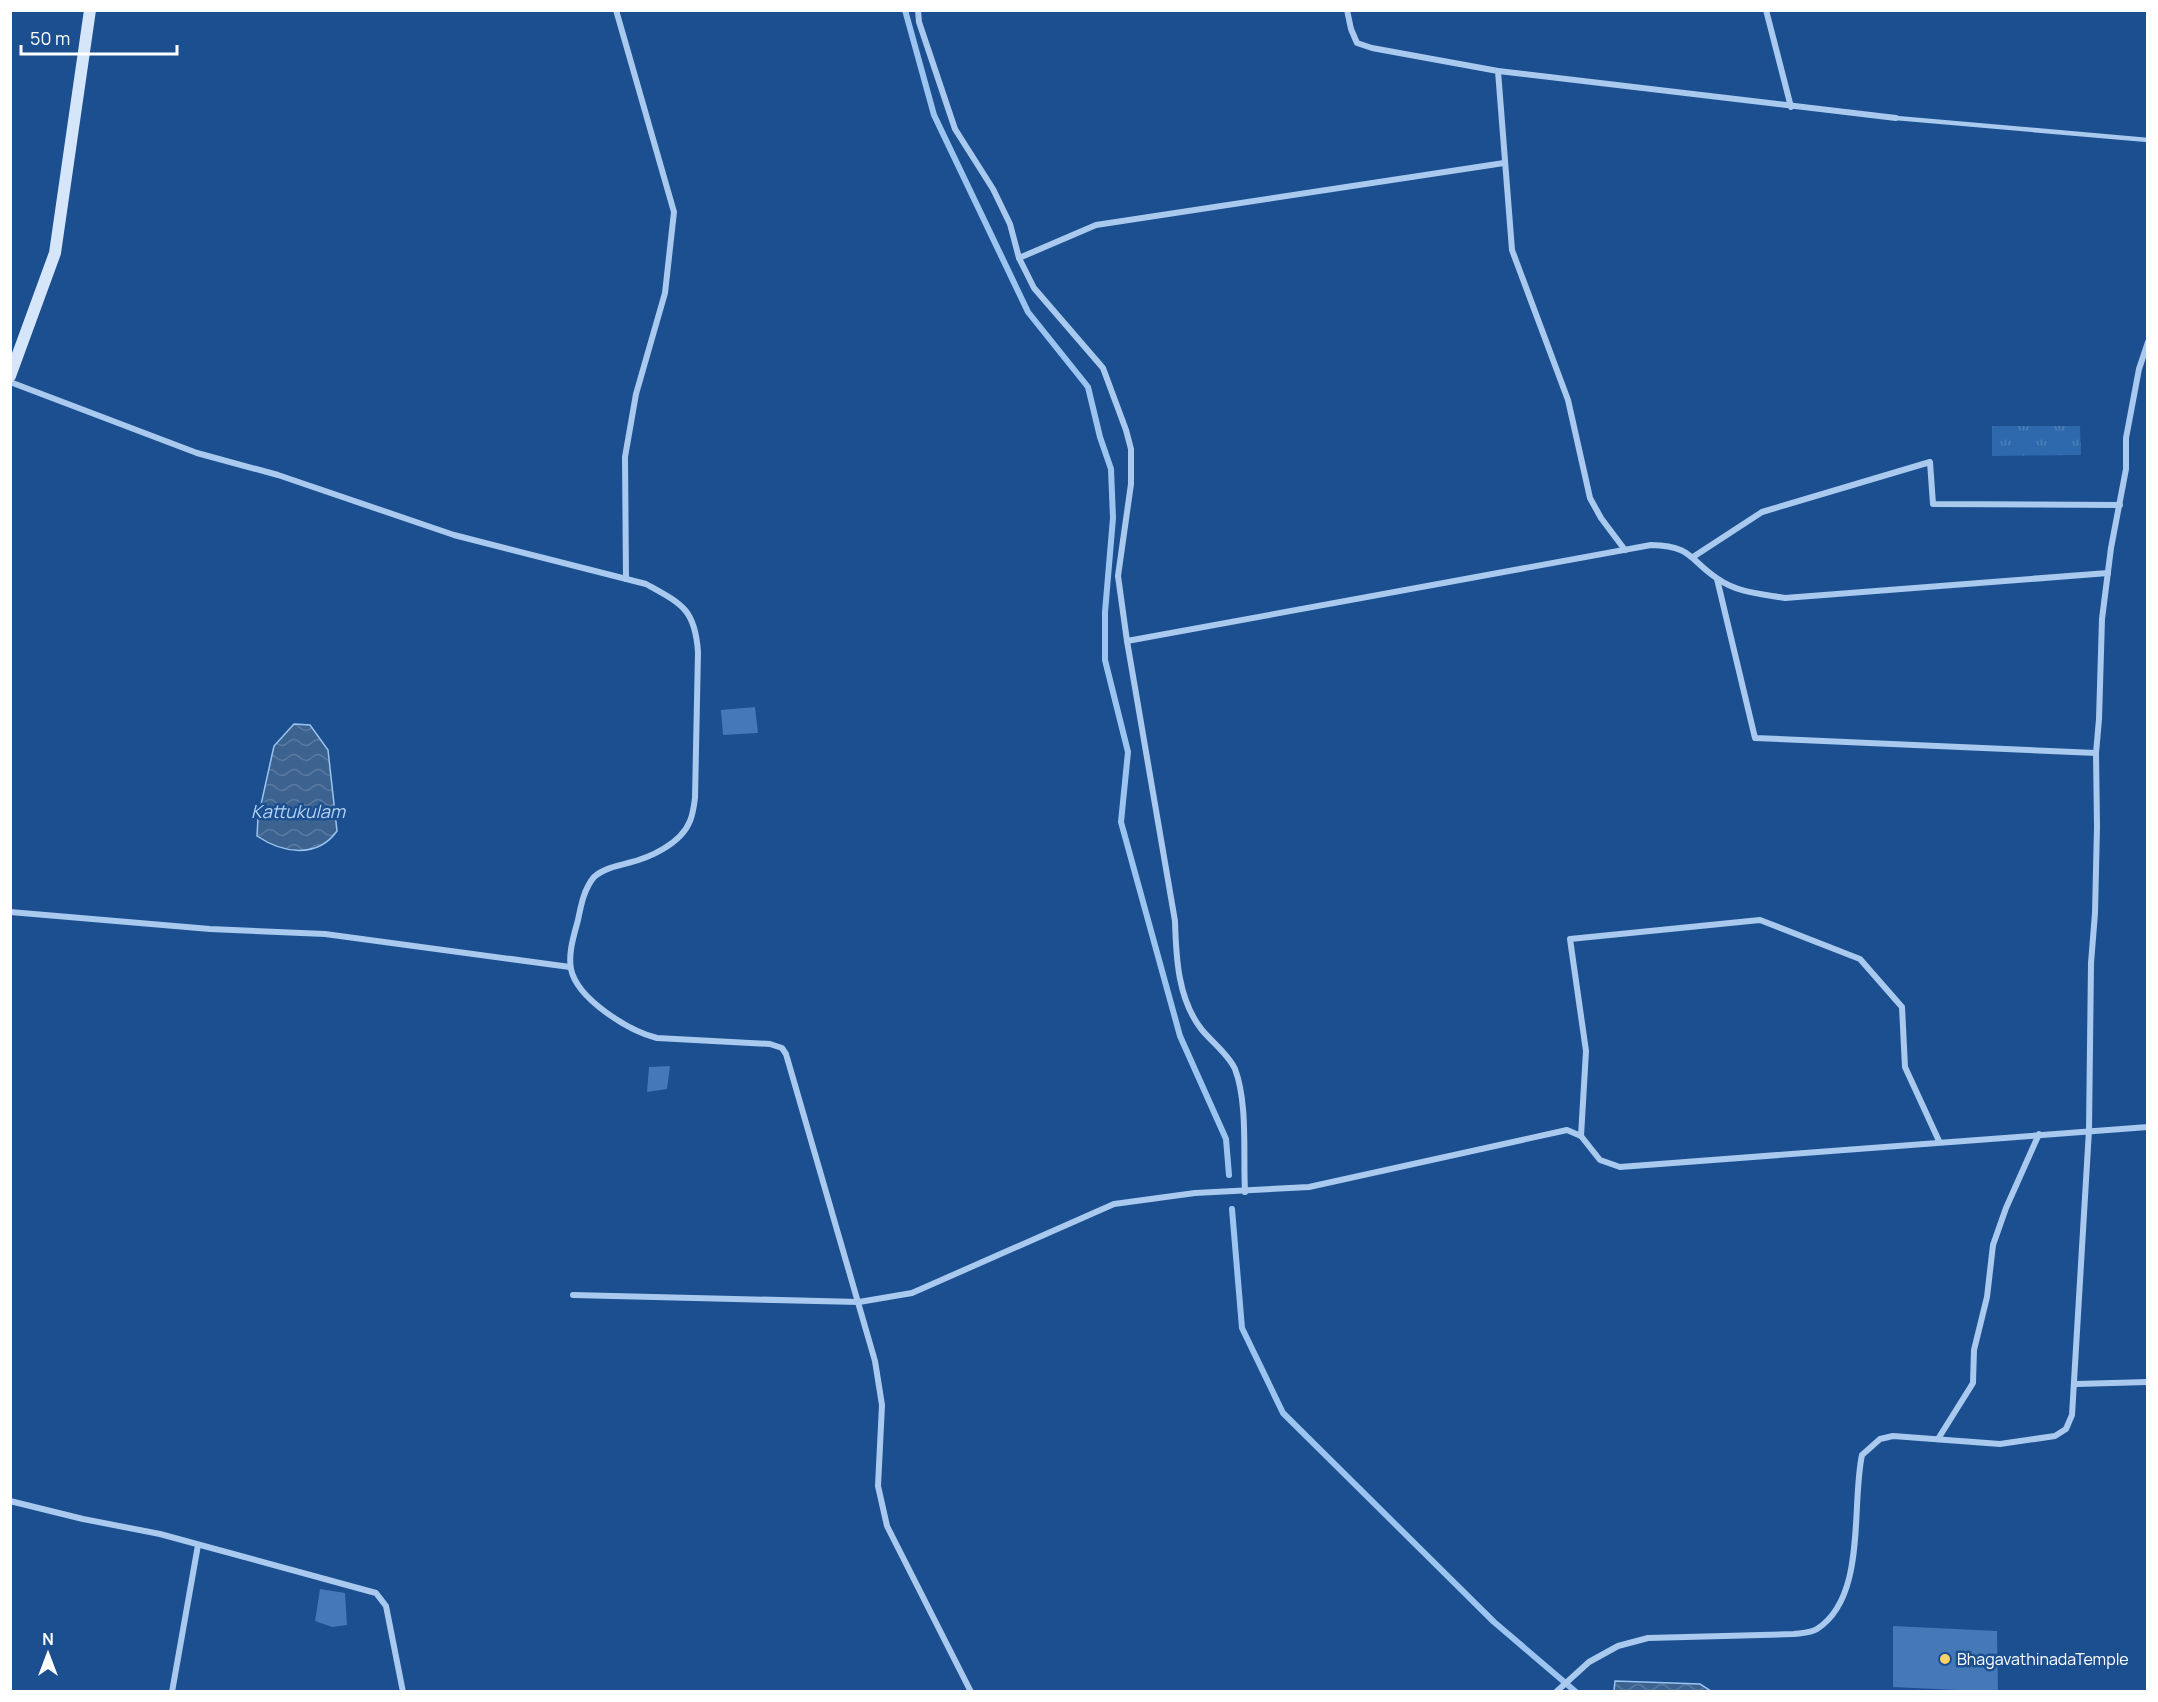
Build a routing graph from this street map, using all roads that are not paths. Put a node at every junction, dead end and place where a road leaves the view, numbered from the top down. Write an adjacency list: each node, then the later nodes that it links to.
1 (90, 10): 13 (main road)
2 (616, 10): 19 (street)
3 (918, 10): 11 (street)
4 (1347, 10): 6 (street)
5 (1766, 10): 7 (street)
6 (1498, 71): 7 (street); 10 (street)
7 (1791, 108): 8 (street)
8 (1896, 118): 9 (lane)
9 (2148, 140)
10 (1504, 163): 11 (street); 16 (street)
11 (1019, 258): 21 (street)
12 (2148, 342): 15 (street)
13 (10, 376)
14 (10, 382): 19 (street)
15 (2120, 505): 17 (street); 18 (street)
16 (1625, 550): 17 (street); 21 (street)
17 (1693, 557): 20 (street)
18 (2108, 573): 20 (street); 22 (street)
19 (626, 579): 24 (street)
20 (1717, 579): 22 (street)
21 (1127, 641): 30 (street)
22 (2096, 753): 26 (street)
23 (10, 912): 24 (street)
24 (570, 967): 32 (street)
25 (2148, 1127): 26 (street)
26 (2089, 1130): 27 (street); 34 (street)
27 (2039, 1134): 29 (street); 35 (street)
28 (1581, 1136): 29 (street); 29 (street); 30 (street)
29 (1939, 1142)
30 (1245, 1192): 32 (street)
31 (573, 1295): 32 (street)
32 (859, 1302): 40 (street)
33 (2148, 1382): 34 (street)
34 (2076, 1384): 35 (street)
35 (1938, 1439): 41 (street)
36 (10, 1501): 37 (street)
37 (198, 1545): 38 (street); 39 (street)
38 (172, 1692)
39 (403, 1692)
40 (971, 1692)
41 (1556, 1692)

